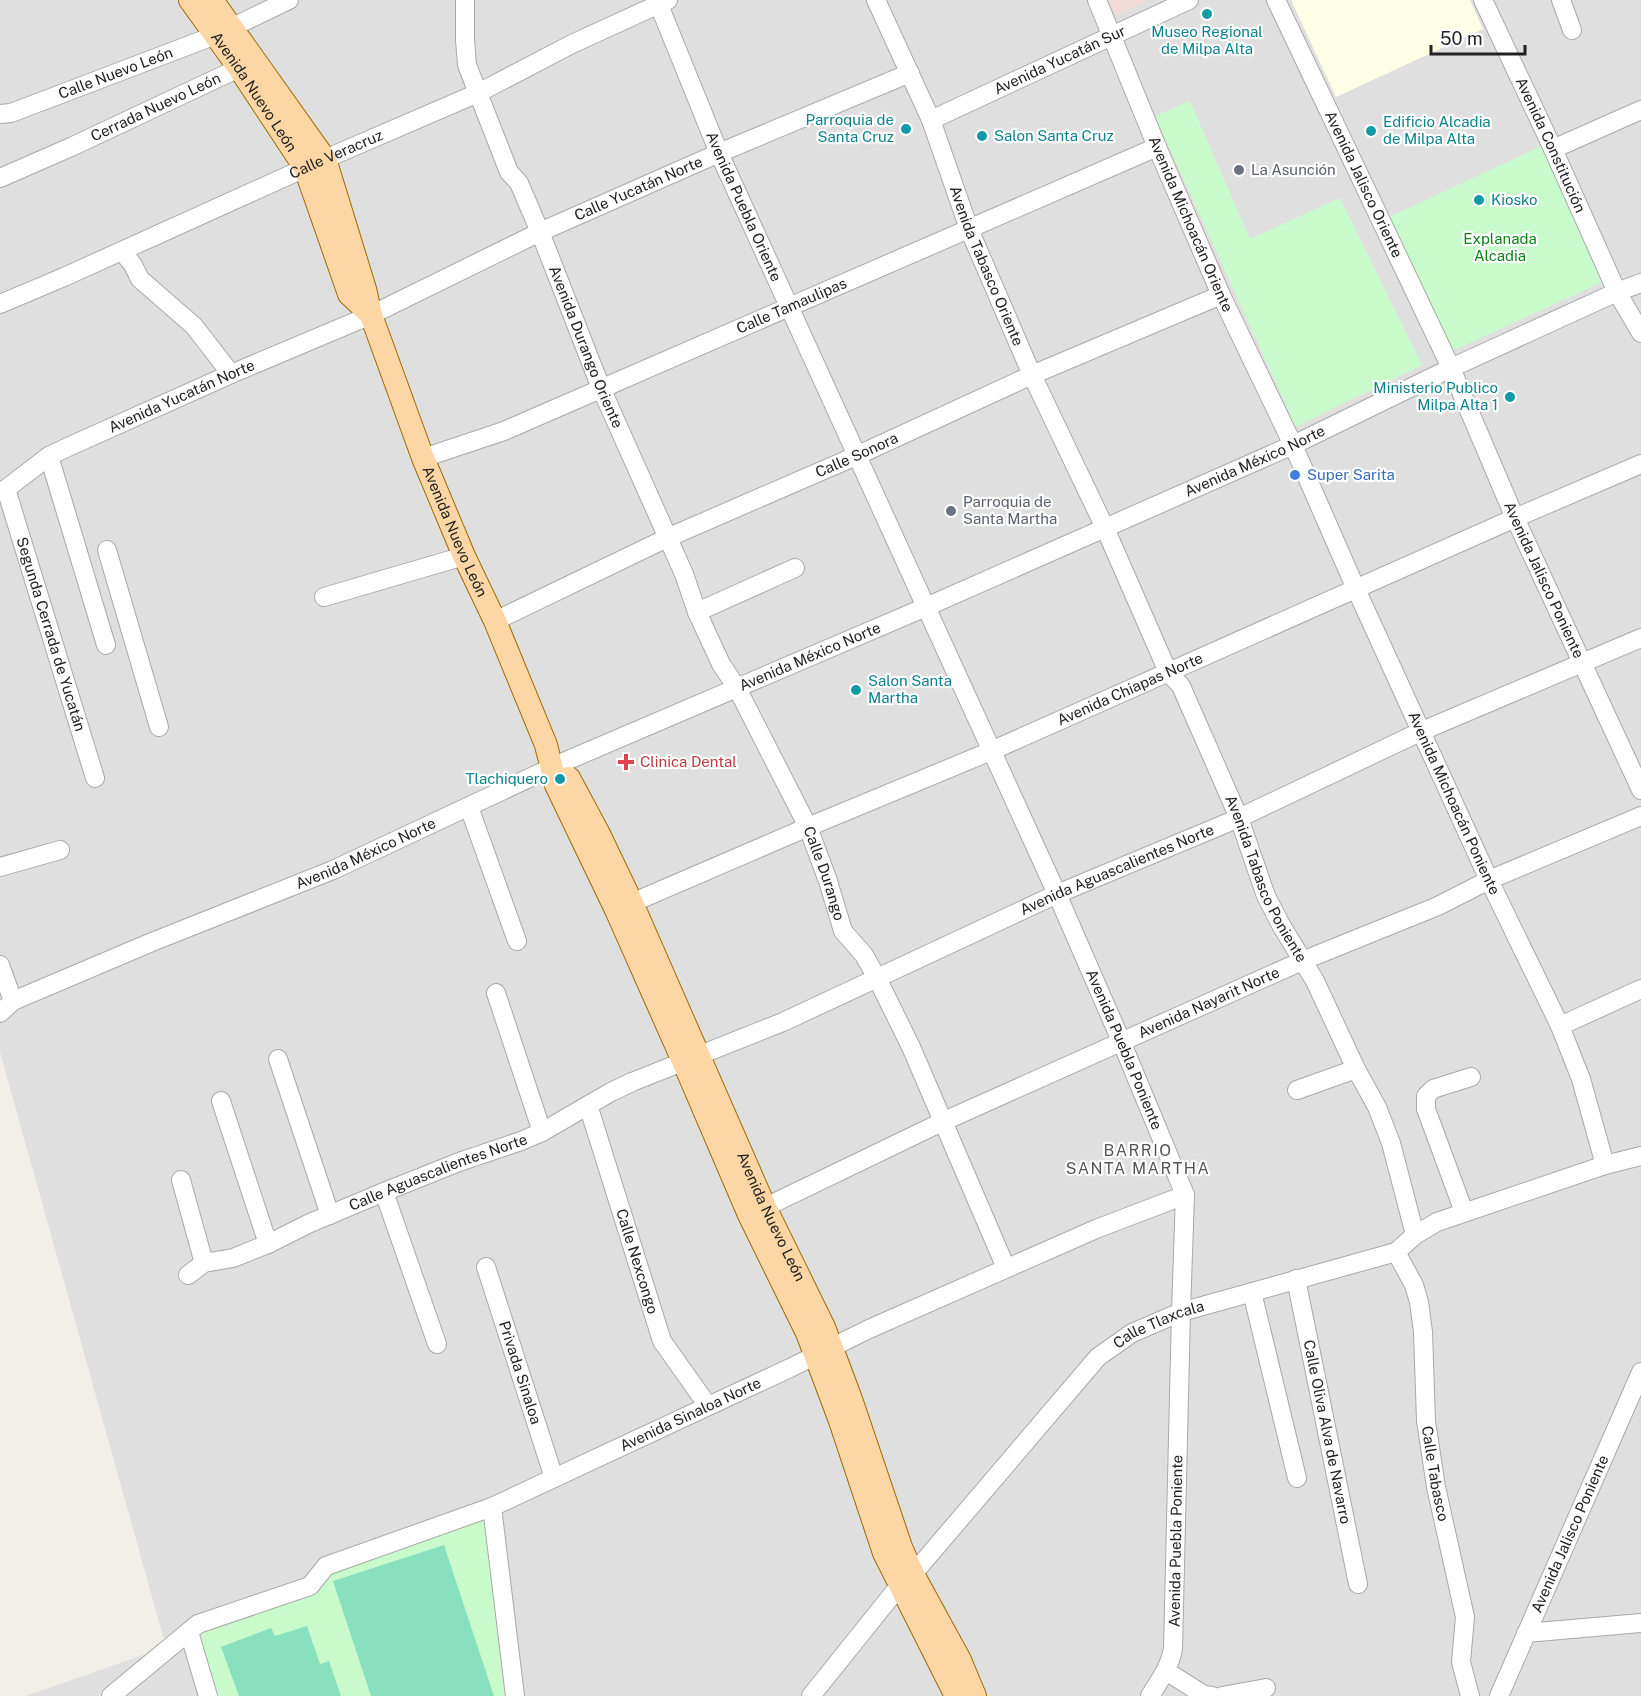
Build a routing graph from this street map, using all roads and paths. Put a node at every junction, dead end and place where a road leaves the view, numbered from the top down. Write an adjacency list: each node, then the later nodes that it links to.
1 (190, 0): 13 (main road, Avenida Nuevo León)
2 (212, 0): 13 (main road, Avenida Nuevo León)
3 (289, 0): 13 (street, Calle Nuevo León)
4 (465, 0): 17 (street, Avenida Durango Oriente)
5 (876, 0): 16 (street, Avenida Tabasco Oriente)
6 (1097, 0): 14 (street, Avenida Michoacán Oriente)
7 (1189, 0): 14 (street, Avenida Yucatán Sur)
8 (1276, 0): 36 (street, Avenida Jalisco Oriente)
9 (1561, 0): 12 (street)
10 (1487, 1): 22 (street, Avenida Constitución)
11 (661, 2): 17 (street, Calle Veracruz); 23 (street, Avenida Puebla Oriente)
12 (1572, 30)
13 (223, 32): 15 (main road, Avenida Nuevo León); 19 (street, Calle Nuevo León); 24 (main road, Avenida Nuevo León)
14 (1113, 36): 20 (street, Avenida Yucatán Sur); 21 (street, Avenida Michoacán Oriente)
15 (239, 68): 24 (main road, Avenida Nuevo León); 25 (street, Cerrada Nuevo León)
16 (910, 74): 20 (street, Avenida Tabasco Oriente); 23 (street, Calle Yucatán Norte)
17 (477, 93): 24 (street, Calle Veracruz); 27 (street, Avenida Durango Oriente)
18 (1641, 110): 22 (street)
19 (0, 114)
20 (931, 120): 26 (street, Avenida Tabasco Oriente)
21 (1157, 147): 26 (street, Calle Tamaulipas); 31 (street, Avenida Michoacán Oriente)
22 (1553, 149): 30 (street, Avenida Constitución)
23 (719, 153): 27 (street, Calle Yucatán Norte); 33 (street, Avenida Puebla Oriente)
24 (315, 163): 28 (street, Calle Veracruz); 34 (main road, Avenida Nuevo León)
25 (0, 178)
26 (969, 229): 33 (street, Calle Tamaulipas); 38 (street, Avenida Tabasco Oriente)
27 (540, 232): 34 (street, Calle Yucatán Norte); 39 (street, Avenida Durango Oriente)
28 (122, 251): 32 (street, Calle Veracruz); 37 (street)
29 (1641, 283): 30 (street, Avenida México Norte)
30 (1617, 292): 35 (street, Avenida Constitución); 36 (street, Avenida México Norte)
31 (1221, 295): 38 (street, Calle Sonora); 40 (street, Avenida Michoacán Oriente)
32 (0, 304)
33 (788, 307): 39 (street, Calle Tamaulipas); 42 (street, Avenida Puebla Oriente)
34 (371, 315): 37 (street, Avenida Yucatán Norte); 43 (main road, Avenida Nuevo León)
35 (1641, 333)
36 (1451, 368): 40 (street, Avenida México Norte); 46 (street, Avenida Jalisco Poniente)
37 (231, 374): 41 (street, Avenida Yucatán Norte)
38 (1032, 375): 42 (street, Calle Sonora); 47 (street, Avenida Tabasco Oriente)
39 (601, 388): 43 (street, Calle Tamaulipas); 48 (street, Avenida Durango Oriente)
40 (1293, 445): 47 (street, Avenida México Norte); 52 (street, Avenida Michoacán Poniente)
41 (49, 456): 45 (street, Avenida Yucatán Norte); 56 (street)
42 (856, 456): 48 (street, Calle Sonora); 55 (street, Avenida Puebla Oriente)
43 (423, 458): 50 (main road, Avenida Nuevo León)
44 (1641, 464): 46 (street, Avenida Chiapas Norte)
45 (3, 490): 68 (street, Segunda Cerrada de Yucatán)
46 (1515, 518): 52 (street, Avenida Chiapas Norte); 61 (street, Avenida Jalisco Poniente)
47 (1105, 528): 55 (street, Avenida México Norte); 62 (street, Avenida Tabasco Poniente)
48 (667, 538): 57 (street, Avenida Durango Oriente); 58 (street, Calle Sonora)
49 (107, 550): 54 (street)
50 (464, 556): 53 (street); 58 (main road, Avenida Nuevo León)
51 (795, 568): 57 (street)
52 (1356, 588): 62 (street, Avenida Chiapas Norte); 65 (street, Avenida Michoacán Poniente)
53 (324, 597)
54 (122, 602): 56 (street); 64 (street)
55 (926, 607): 63 (street, Avenida México Norte); 66 (street, Avenida Puebla Poniente)
56 (96, 612): 60 (street)
57 (697, 612): 63 (street, Avenida Durango Oriente)
58 (495, 621): 67 (main road, Avenida Nuevo León)
59 (1641, 638): 61 (street, Avenida Aguascalientes Norte)
60 (106, 645)
61 (1584, 664): 65 (street, Avenida Aguascalientes Norte); 69 (street, Avenida Jalisco Poniente)
62 (1168, 672): 66 (street, Avenida Chiapas Norte); 72 (street, Avenida Tabasco Poniente)
63 (737, 688): 67 (street, Avenida México Norte); 73 (street, Calle Durango)
64 (159, 727)
65 (1422, 731): 72 (street, Avenida Aguascalientes Norte); 76 (street, Avenida Michoacán Poniente)
66 (991, 751): 73 (street, Avenida Chiapas Norte); 77 (street, Avenida Puebla Poniente)
67 (556, 766): 70 (street, Avenida México Norte); 78 (main road, Avenida Nuevo León)
68 (95, 778)
69 (1641, 790)
70 (469, 807): 79 (street); 85 (street, Avenida México Norte)
71 (1641, 816): 76 (street, Avenida Nayarit Norte)
72 (1239, 818): 77 (street, Avenida Aguascalientes Norte); 80 (street, Avenida Tabasco Poniente)
73 (808, 827): 78 (street, Avenida Chiapas Norte); 82 (street, Calle Durango)
74 (60, 850): 75 (street)
75 (0, 867)
76 (1489, 880): 80 (street, Avenida Nayarit Norte); 86 (street, Avenida Michoacán Poniente)
77 (1057, 894): 82 (street, Avenida Aguascalientes Norte); 87 (street, Avenida Puebla Poniente)
78 (624, 907): 88 (main road, Avenida Nuevo León)
79 (517, 941)
80 (1302, 961): 87 (street, Avenida Nayarit Norte); 90 (street, Avenida Tabasco Poniente)
81 (0, 965): 85 (street)
82 (877, 978): 88 (street, Avenida Aguascalientes Norte); 95 (street, Calle Durango)
83 (1641, 989): 86 (street)
84 (496, 993): 96 (street)
85 (6, 1007)
86 (1560, 1026): 98 (street, Avenida Michoacán Poniente)
87 (1122, 1043): 95 (street, Avenida Nayarit Norte); 101 (street, Avenida Puebla Poniente)
88 (691, 1058): 94 (street, Calle Aguascalientes Norte); 102 (main road, Avenida Nuevo León)
89 (278, 1059): 104 (street)
90 (1356, 1069): 92 (street); 105 (street, Avenida Tabasco Poniente)
91 (1471, 1077): 103 (street)
92 (1297, 1090)
93 (221, 1101): 106 (street)
94 (588, 1106): 96 (street, Calle Aguascalientes Norte); 118 (street, Calle Nexcongo)
95 (942, 1122): 102 (street, Avenida Nayarit Norte); 110 (street, Calle Durango)
96 (542, 1132): 100 (street, Calle Aguascalientes Norte)
97 (1641, 1156): 98 (street, Calle Tlaxcala)
98 (1605, 1165): 103 (street, Calle Tlaxcala)
99 (181, 1180): 108 (street)
100 (384, 1192): 104 (street, Calle Aguascalientes Norte); 115 (street)
101 (1185, 1196): 110 (street, Avenida Sinaloa Norte); 114 (street, Avenida Puebla Poniente)
102 (757, 1211): 116 (main road, Avenida Nuevo León)
103 (1464, 1212): 105 (street, Calle Tlaxcala)
104 (330, 1215): 106 (street, Calle Aguascalientes Norte)
105 (1415, 1235): 107 (street, Calle Tlaxcala)
106 (268, 1244): 108 (street, Calle Aguascalientes Norte)
107 (1396, 1252): 112 (street, Calle Tlaxcala); 138 (street, Calle Tabasco)
108 (204, 1263): 111 (street, Calle Aguascalientes Norte)
109 (486, 1267): 119 (street, Privada Sinaloa)
110 (1006, 1268): 116 (street, Avenida Sinaloa Norte)
111 (188, 1275)
112 (1296, 1279): 113 (street, Calle Tlaxcala); 123 (street, Calle Oliva Alva de Navarro)
113 (1252, 1292): 114 (street, Calle Tlaxcala); 120 (street)
114 (1181, 1312): 122 (street, Calle Tlaxcala); 127 (street, Avenida Puebla Poniente)
115 (437, 1344)
116 (824, 1351): 118 (street, Avenida Sinaloa Norte); 122 (main road, Avenida Nuevo León)
117 (1641, 1372): 126 (street, Avenida Jalisco Poniente)
118 (708, 1406): 119 (street, Avenida Sinaloa Norte)
119 (554, 1478): 121 (street, Avenida Sinaloa Norte)
120 (1297, 1478)
121 (492, 1507): 125 (street, Avenida Sinaloa Norte); 131 (street)
122 (907, 1580): 132 (street, Calle Tlaxcala); 133 (main road, Avenida Nuevo León); 134 (main road, Avenida Nuevo León)
123 (1358, 1584)
124 (1641, 1623): 126 (street)
125 (194, 1628): 129 (street); 130 (street)
126 (1526, 1633): 139 (street, Avenida Jalisco Poniente)
127 (1166, 1671): 135 (street, Avenida Puebla Poniente); 136 (street)
128 (1266, 1688): 137 (street)
129 (111, 1696)
130 (208, 1696)
131 (515, 1696)
132 (811, 1696)
133 (956, 1696)
134 (975, 1696)
135 (1150, 1696)
136 (1212, 1696)
137 (1222, 1696)
138 (1470, 1696)
139 (1499, 1696)

